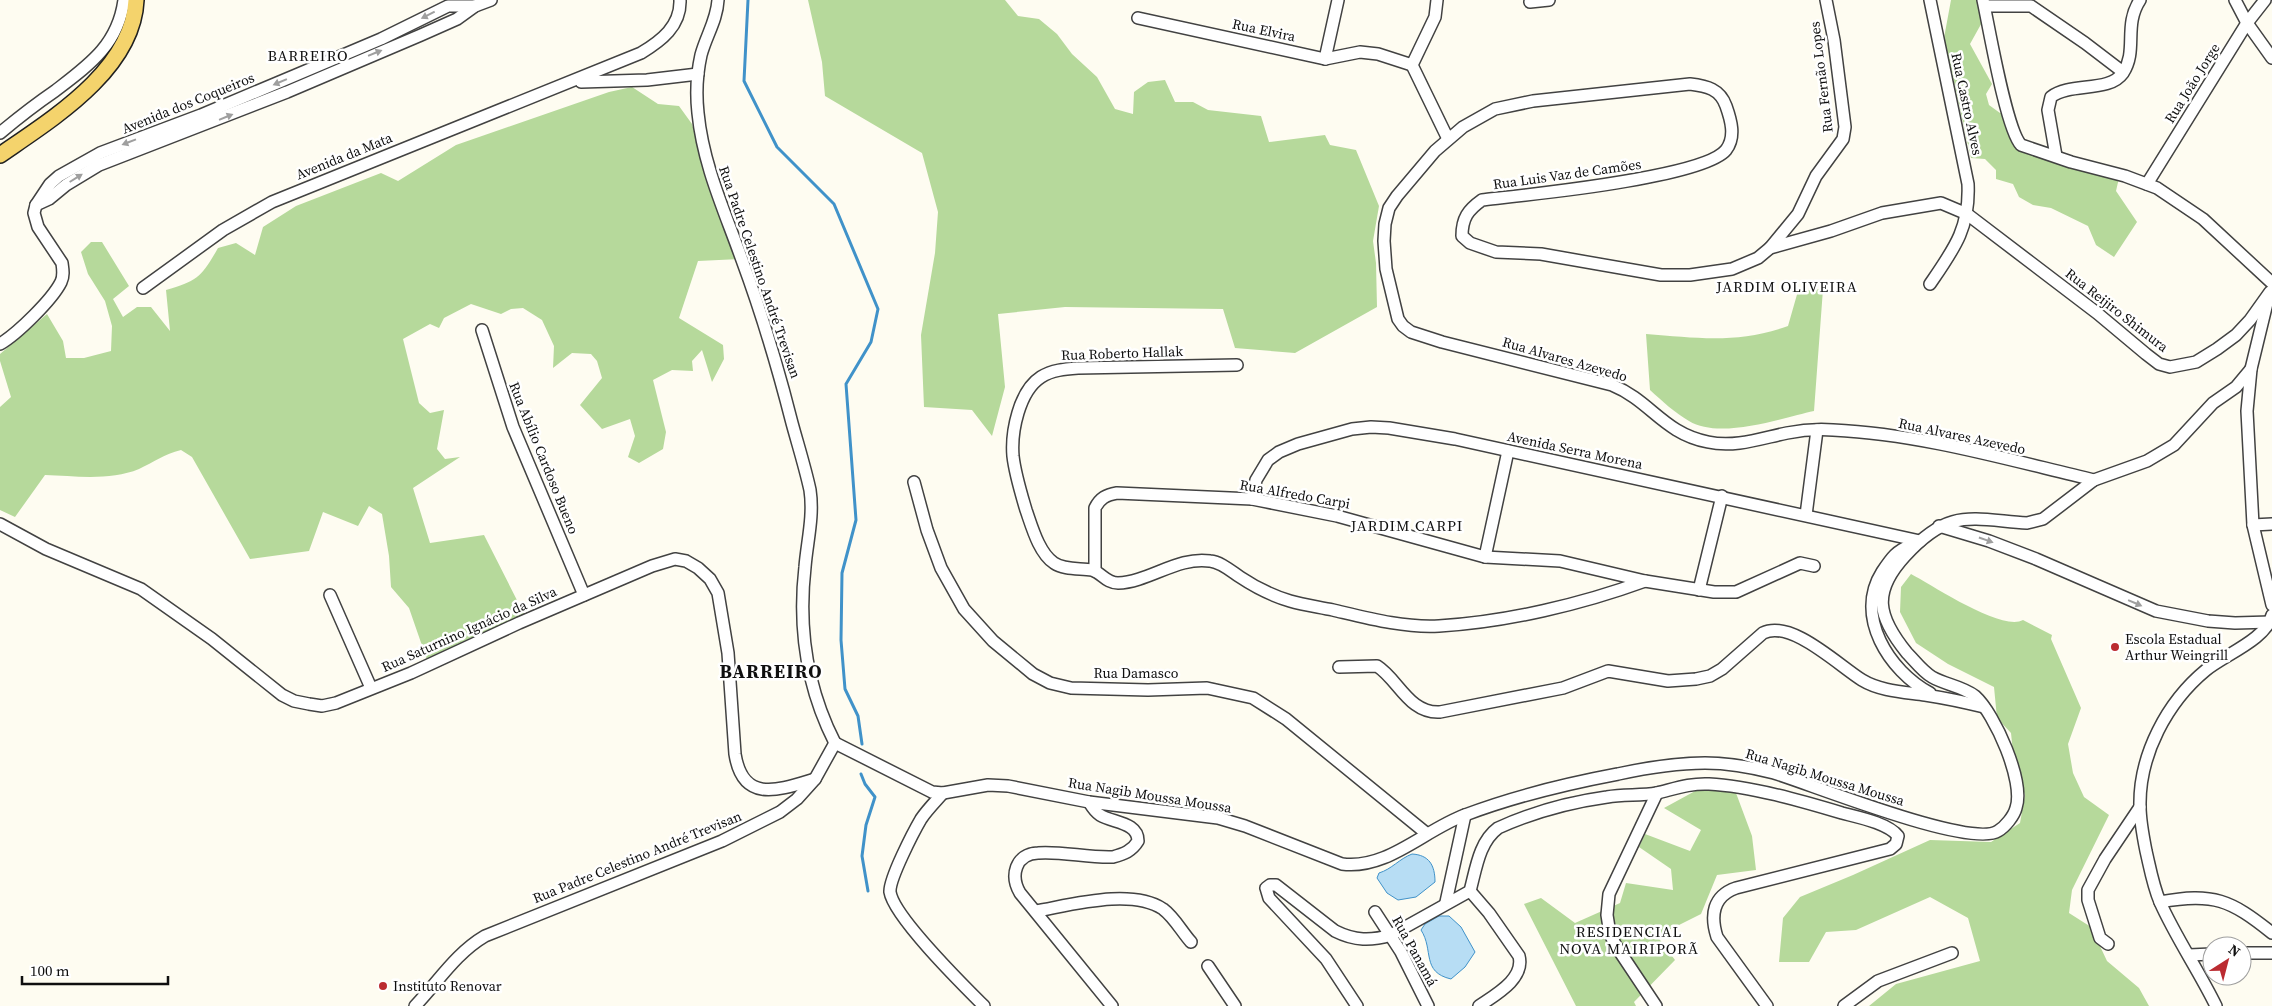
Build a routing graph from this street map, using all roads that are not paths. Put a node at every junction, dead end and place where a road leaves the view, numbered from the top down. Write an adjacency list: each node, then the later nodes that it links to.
1 (124, 0): 27 (street)
2 (136, 0): 29 (main road)
3 (491, 0): 17 (street, Avenida dos Coqueiros)
4 (680, 0): 26 (street, Avenida da Mata)
5 (718, 0): 25 (street)
6 (1338, 0): 22 (street)
7 (1437, 0): 23 (street)
8 (1549, 0): 14 (street)
9 (1826, 0): 34 (street, Rua Fernão Lopes)
10 (1930, 0): 33 (street, Rua Castro Alves)
11 (2140, 0): 24 (street)
12 (2235, 0): 20 (street)
13 (2265, 0): 20 (street, Rua João Jorge)
14 (1530, 2)
15 (444, 3): 17 (street, Avenida dos Coqueiros); 19 (street); 32 (street, Avenida dos Coqueiros, one-way to 32)
16 (1984, 3): 24 (street); 30 (street)
17 (475, 6): 19 (street, Avenida dos Coqueiros)
18 (1138, 18): 22 (street, Rua Elvira)
19 (457, 19): 32 (street, Avenida dos Coqueiros, one-way to 19)
20 (2247, 23): 21 (street); 31 (street, Rua João Jorge)
21 (2272, 58)
22 (1325, 59): 23 (street)
23 (1412, 65): 28 (street)
24 (2123, 72): 30 (street)
25 (698, 74): 26 (street, Avenida da Mata); 67 (street, Rua Padre Celestino André Trevisan)
26 (573, 82): 37 (street, Avenida da Mata)
27 (0, 132)
28 (1448, 139): 34 (street, Rua Luis Vaz de Camões); 42 (street, Rua Alvares Azevedo)
29 (0, 155)
30 (2056, 156): 31 (street)
31 (2148, 184): 36 (street)
32 (36, 205): 39 (street)
33 (1967, 214): 34 (street, Rua Luis Vaz de Camões); 35 (street, Rua Castro Alves); 36 (street, Rua Reijiro Shimura)
34 (1770, 248)
35 (1930, 284)
36 (2271, 287): 41 (street)
37 (143, 288)
38 (482, 330): 60 (street, Rua Abílio Cardoso Bueno)
39 (0, 344)
40 (1237, 365): 56 (street, Rua Roberto Hallak)
41 (2251, 369): 44 (street, Rua Nagib Moussa Moussa); 51 (street)
42 (1817, 430): 44 (street, Rua Alvares Azevedo); 48 (street)
43 (1508, 451): 46 (street, Avenida Serra Morena); 47 (street, Avenida Serra Morena); 54 (street)
44 (2094, 480): 52 (street, Rua Nagib Moussa Moussa)
45 (914, 482): 74 (street, Rua Damasco)
46 (1722, 496): 48 (street, Avenida Serra Morena); 58 (street)
47 (1252, 499): 54 (street, Rua Alfredo Carpi); 56 (street, Rua Alfredo Carpi)
48 (1806, 515): 53 (street, Avenida Serra Morena)
49 (0, 524): 64 (street, Rua Saturnino Ignácio da Silva)
50 (2272, 524): 51 (street)
51 (2253, 525): 61 (street)
52 (1939, 526): 53 (street, Rua Nagib Moussa Moussa); 62 (street, one-way to 62)
53 (1919, 541): 65 (street); 66 (street, Rua Nagib Moussa Moussa)
54 (1485, 557): 57 (street, Rua Alfredo Carpi)
55 (1814, 566): 58 (street, Rua Alfredo Carpi)
56 (1095, 571): 57 (street)
57 (1645, 580): 58 (street, Rua Alfredo Carpi)
58 (1699, 590)
59 (330, 594): 64 (street)
60 (584, 595): 64 (street, Rua Saturnino Ignácio da Silva); 68 (street, Rua Saturnino Ignácio da Silva)
61 (2272, 605)
62 (2271, 619): 72 (street)
63 (1339, 667): 65 (street)
64 (372, 688)
65 (1938, 697): 66 (street)
66 (1986, 708): 73 (street, Rua Nagib Moussa Moussa)
67 (834, 743): 68 (street, Rua Padre Celestino André Trevisan); 69 (street, Rua Nagib Moussa Moussa)
68 (815, 779): 90 (street, Rua Padre Celestino André Trevisan)
69 (943, 793): 71 (street, Rua Nagib Moussa Moussa); 91 (street)
70 (1656, 793): 75 (street); 97 (street); 98 (street)
71 (1089, 802): 74 (street, Rua Nagib Moussa Moussa); 78 (street)
72 (2140, 806): 77 (street); 83 (street)
73 (1465, 814): 74 (street, Rua Nagib Moussa Moussa); 76 (street)
74 (1426, 833)
75 (1470, 891): 76 (street); 96 (street)
76 (1446, 902): 81 (street)
77 (2160, 902): 80 (street); 88 (street)
78 (1036, 911): 82 (street); 92 (street)
79 (1375, 912): 81 (street, Rua Panamá)
80 (2272, 933)
81 (1391, 935): 94 (street); 95 (street, Rua Panamá)
82 (1191, 942)
83 (2108, 944)
84 (1952, 953): 99 (street)
85 (2252, 953): 86 (street)
86 (2272, 953)
87 (2202, 954): 88 (street)
88 (2189, 955): 100 (street)
89 (1208, 966): 93 (street)
90 (415, 1006)
91 (984, 1006)
92 (1112, 1006)
93 (1235, 1006)
94 (1356, 1006)
95 (1428, 1006)
96 (1478, 1006)
97 (1656, 1006)
98 (1767, 1006)
99 (1844, 1006)
100 (2216, 1006)

